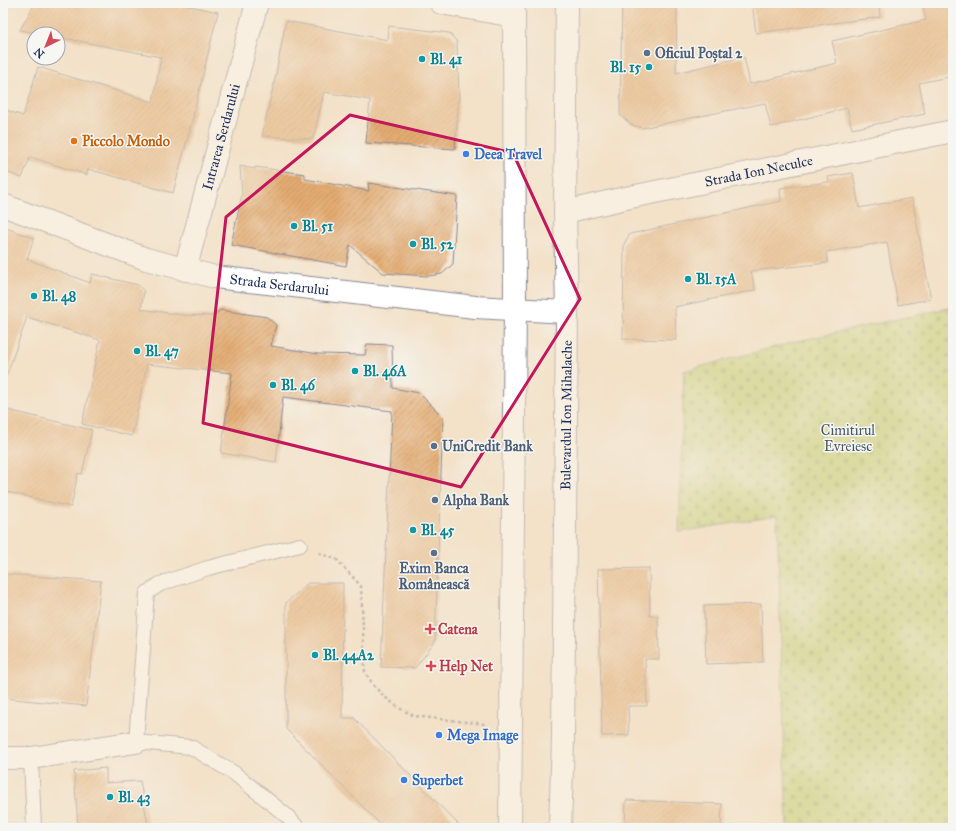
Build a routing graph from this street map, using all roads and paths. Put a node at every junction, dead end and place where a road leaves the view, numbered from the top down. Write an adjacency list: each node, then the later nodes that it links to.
1 (258, 3): 8 (main road, Intrarea Serdarului)
2 (441, 3): 4 (main road)
3 (567, 3): 7 (main road, Bulevardul Ion Mihalache)
4 (514, 9): 9 (main road)
5 (953, 131): 7 (main road, Strada Ion Neculce)
6 (3, 205): 8 (main road, Strada Serdarului)
7 (565, 212): 10 (main road, Bulevardul Ion Mihalache)
8 (185, 270): 9 (main road, Strada Serdarului)
9 (515, 309): 10 (main road, Strada Serdarului); 12 (main road)
10 (567, 312): 19 (main road, Bulevardul Ion Mihalache)
11 (300, 545): 12 (path); 13 (lane)
12 (512, 724): 18 (main road)
13 (136, 742): 15 (main road); 17 (lane)
14 (3, 758): 15 (main road)
15 (30, 758): 16 (lane)
16 (34, 828)
17 (298, 828)
18 (510, 828)
19 (560, 828)

